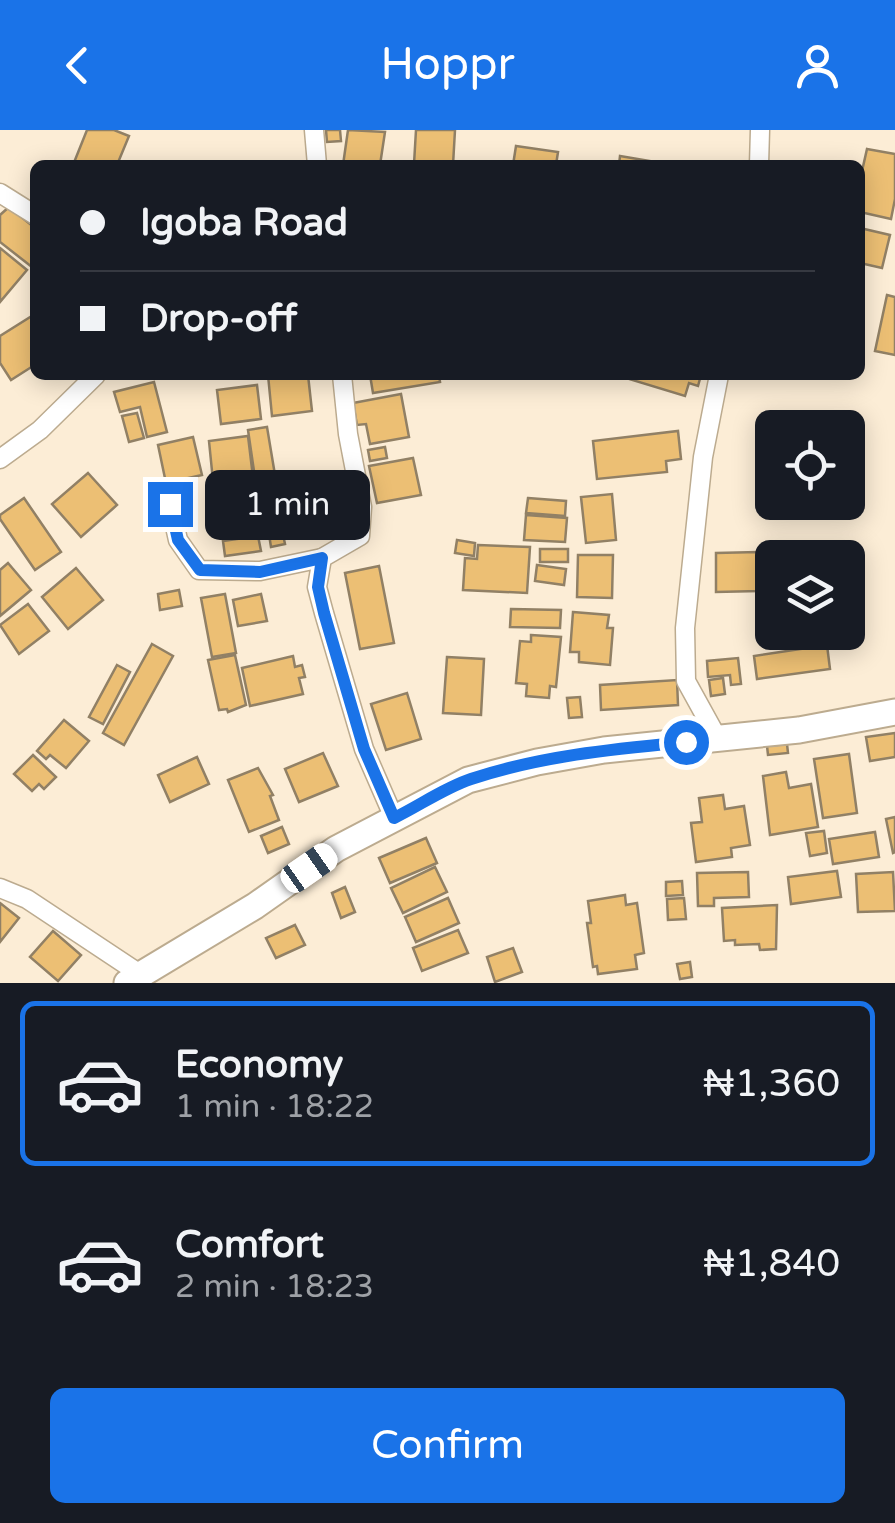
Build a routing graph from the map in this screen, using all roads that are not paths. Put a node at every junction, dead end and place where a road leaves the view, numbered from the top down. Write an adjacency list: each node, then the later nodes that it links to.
1 (314, 130): 3 (street)
2 (760, 130): 4 (street)
3 (317, 160)
4 (758, 160)
5 (0, 193): 6 (street)
6 (30, 212)
7 (91, 380): 10 (street)
8 (343, 380): 12 (street)
9 (718, 380): 14 (street)
10 (0, 459)
11 (170, 504): 12 (street)
12 (322, 558): 15 (street)
13 (895, 712): 14 (street)
14 (718, 739): 15 (street)
15 (394, 818): 17 (street)
16 (0, 888): 17 (street)
17 (134, 979)

